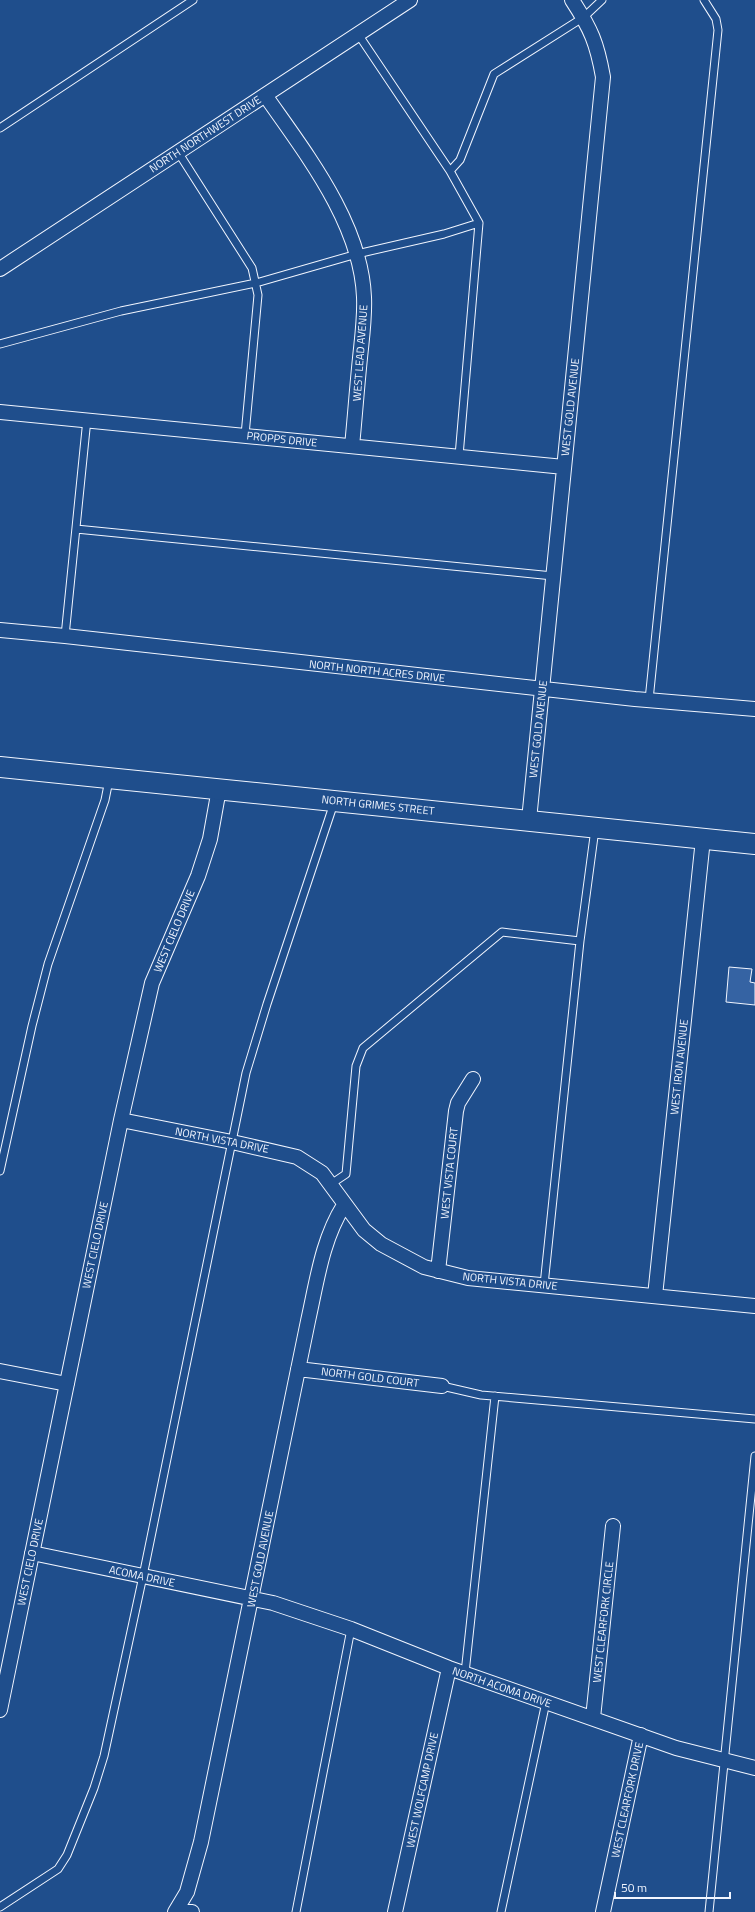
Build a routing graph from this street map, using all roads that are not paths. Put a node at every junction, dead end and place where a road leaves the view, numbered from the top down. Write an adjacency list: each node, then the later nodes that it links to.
1 (193, 0): 9 (lane)
2 (410, 0): 7 (street, NORTH NORTHWEST DRIVE)
3 (572, 0): 6 (street, WEST GOLD AVENUE)
4 (602, 0): 6 (lane)
5 (704, 0): 28 (lane)
6 (584, 17): 11 (lane); 22 (street, WEST GOLD AVENUE)
7 (358, 34): 8 (street, NORTH NORTHWEST DRIVE); 11 (lane)
8 (266, 95): 10 (street, NORTH NORTHWEST DRIVE); 13 (street, WEST LEAD AVENUE)
9 (0, 128)
10 (178, 152): 14 (street, NORTH NORTHWEST DRIVE); 15 (lane)
11 (450, 171): 12 (lane)
12 (479, 223): 13 (lane); 21 (lane)
13 (357, 254): 15 (lane); 20 (street, WEST LEAD AVENUE)
14 (0, 269)
15 (256, 282): 16 (lane); 19 (lane)
16 (0, 344)
17 (0, 412): 18 (street, PROPPS DRIVE)
18 (87, 419): 19 (street, PROPPS DRIVE); 23 (lane)
19 (245, 435): 20 (street, PROPPS DRIVE)
20 (352, 446): 21 (street, PROPPS DRIVE)
21 (459, 456): 22 (street, PROPPS DRIVE)
22 (564, 467): 24 (street, WEST GOLD AVENUE)
23 (76, 529): 24 (lane); 26 (lane)
24 (553, 576): 27 (street, WEST GOLD AVENUE)
25 (0, 630): 26 (street, NORTH NORTH ACRES DRIVE)
26 (65, 636): 27 (street, NORTH NORTH ACRES DRIVE)
27 (542, 689): 28 (street, NORTH NORTH ACRES DRIVE); 34 (street, WEST GOLD AVENUE)
28 (648, 700): 29 (street, NORTH NORTH ACRES DRIVE)
29 (755, 706)
30 (0, 767): 31 (main road, NORTH GRIMES STREET)
31 (109, 778): 32 (main road, NORTH GRIMES STREET); 42 (lane)
32 (219, 789): 33 (main road, NORTH GRIMES STREET); 40 (street, WEST CIELO DRIVE)
33 (335, 800): 34 (main road, NORTH GRIMES STREET); 41 (lane)
34 (529, 820): 35 (main road, NORTH GRIMES STREET)
35 (596, 827): 36 (main road, NORTH GRIMES STREET); 38 (lane)
36 (703, 839): 37 (main road, NORTH GRIMES STREET); 47 (street, WEST IRON AVENUE)
37 (755, 844)
38 (580, 941): 43 (lane); 46 (lane)
39 (473, 1079): 45 (street, WEST VISTA COURT)
40 (121, 1120): 41 (street, NORTH VISTA DRIVE); 51 (street, WEST CIELO DRIVE)
41 (232, 1142): 43 (street, NORTH VISTA DRIVE); 58 (lane)
42 (0, 1171)
43 (331, 1184): 44 (street, NORTH VISTA DRIVE)
44 (344, 1205): 45 (street, NORTH VISTA DRIVE); 49 (street, WEST GOLD AVENUE)
45 (438, 1271): 46 (street, NORTH VISTA DRIVE)
46 (544, 1285): 47 (street, NORTH VISTA DRIVE)
47 (654, 1296): 48 (street, NORTH VISTA DRIVE)
48 (755, 1306)
49 (298, 1369): 52 (street, NORTH GOLD COURT); 59 (street, WEST GOLD AVENUE)
50 (0, 1371): 51 (street)
51 (67, 1384): 57 (street, WEST CIELO DRIVE)
52 (442, 1386): 53 (lane)
53 (494, 1396): 54 (lane); 62 (lane)
54 (755, 1419)
55 (755, 1456): 67 (lane)
56 (613, 1526): 65 (street, WEST CLEARFORK CIRCLE)
57 (32, 1553): 58 (street, ACOMA DRIVE); 64 (street, WEST CIELO DRIVE)
58 (143, 1576): 59 (street, ACOMA DRIVE); 69 (lane)
59 (252, 1599): 60 (street, NORTH ACOMA DRIVE); 70 (street, WEST GOLD AVENUE)
60 (351, 1630): 61 (street, NORTH ACOMA DRIVE); 72 (lane)
61 (449, 1668): 62 (street, NORTH ACOMA DRIVE); 73 (street, WEST WOLFCAMP DRIVE)
62 (465, 1674): 63 (street, NORTH ACOMA DRIVE)
63 (546, 1702): 65 (street, NORTH ACOMA DRIVE); 74 (lane)
64 (0, 1710)
65 (593, 1718): 66 (street, NORTH ACOMA DRIVE)
66 (641, 1735): 67 (street, NORTH ACOMA DRIVE); 75 (street, WEST CLEARFORK DRIVE)
67 (724, 1760): 68 (street, NORTH ACOMA DRIVE); 76 (lane)
68 (755, 1768)
69 (0, 1907)
70 (175, 1911): 71 (street)
71 (192, 1912)
72 (296, 1912)
73 (395, 1912)
74 (501, 1912)
75 (603, 1912)
76 (709, 1912)

